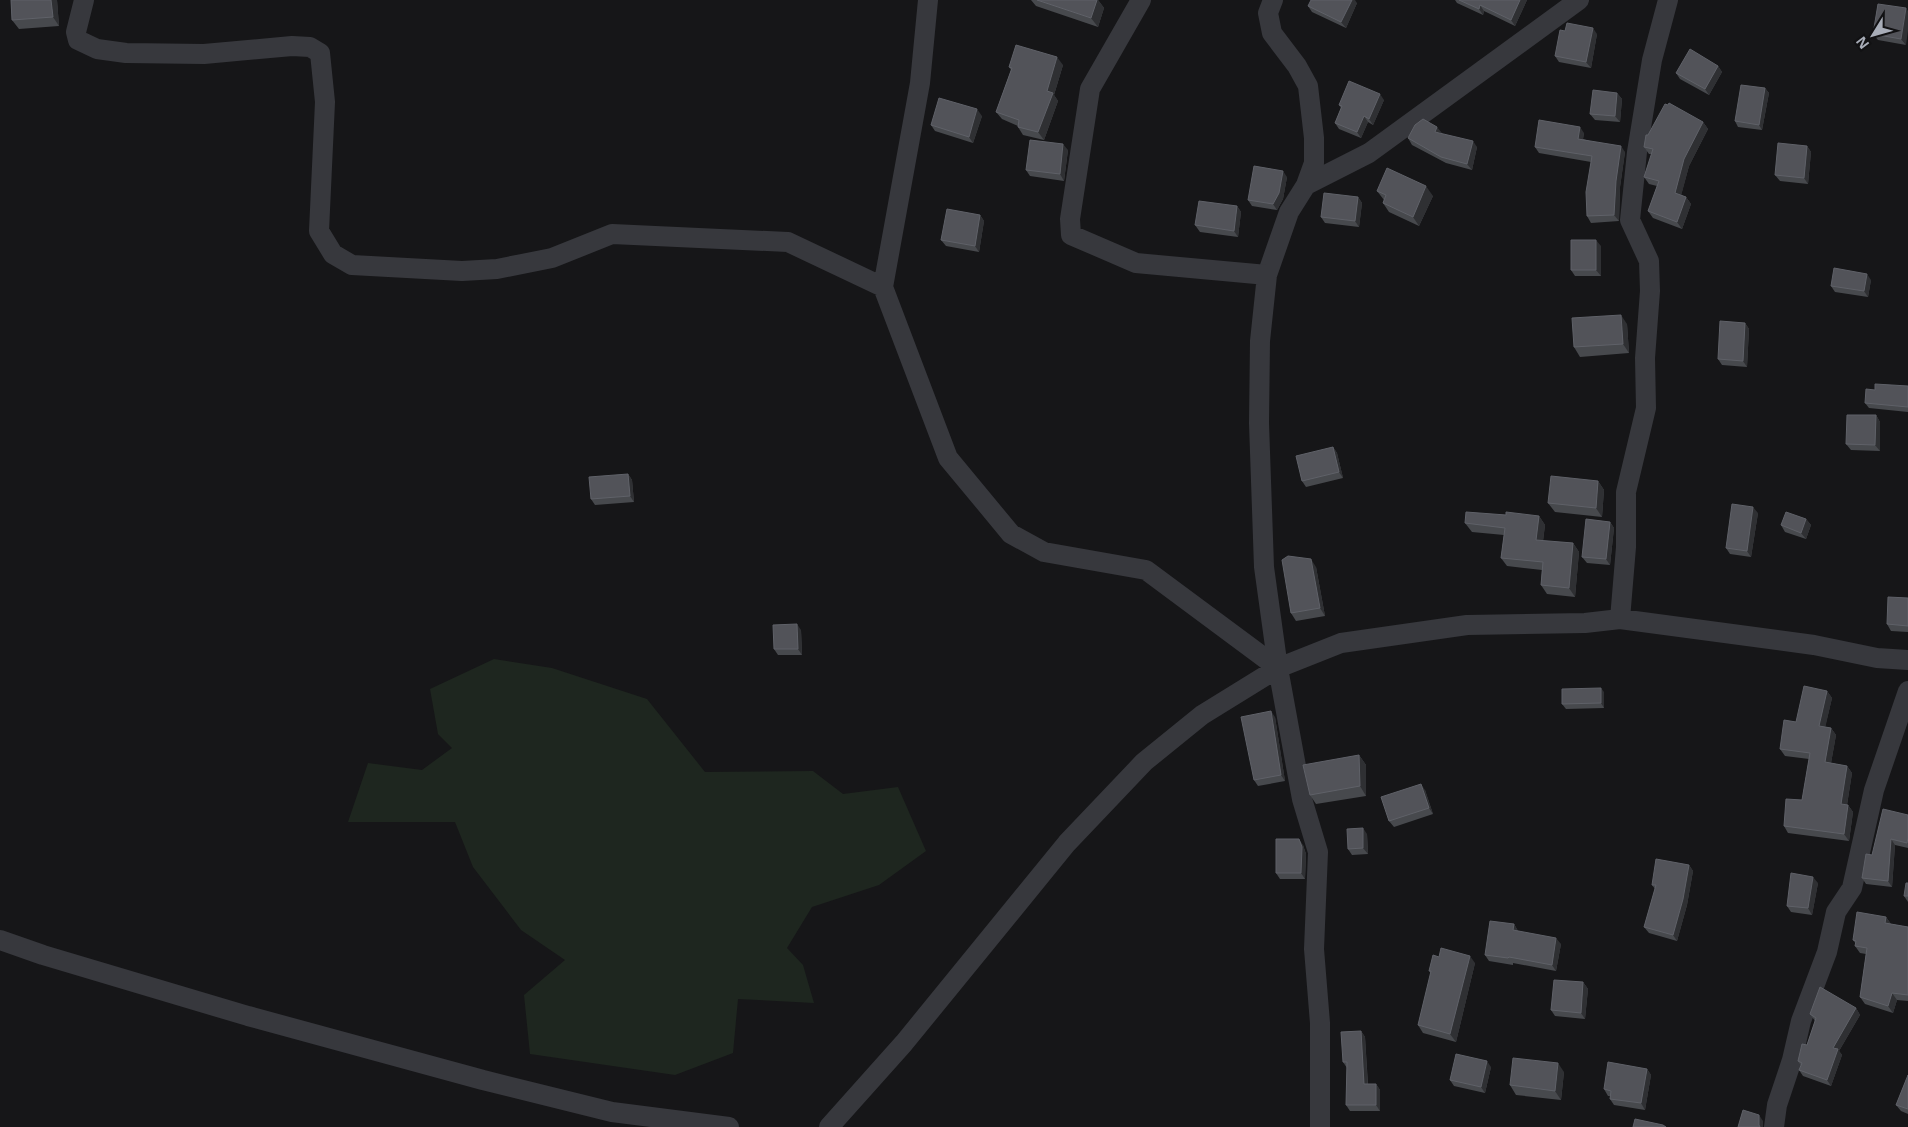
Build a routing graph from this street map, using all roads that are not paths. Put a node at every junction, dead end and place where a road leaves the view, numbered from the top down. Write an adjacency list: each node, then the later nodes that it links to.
1 (84, 0): 9 (street)
2 (928, 0): 9 (street)
3 (1141, 0): 8 (street)
4 (1273, 0): 7 (street)
5 (1579, 0): 7 (street)
6 (1668, 0): 10 (street)
7 (1306, 185): 8 (street)
8 (1267, 275): 12 (street)
9 (883, 287): 12 (street)
10 (1620, 619): 11 (street); 12 (street)
11 (1908, 660)
12 (1278, 668): 16 (street); 17 (street)
13 (1908, 691): 18 (street)
14 (0, 940): 15 (street)
15 (729, 1127)
16 (829, 1127)
17 (1320, 1127)
18 (1774, 1127)

